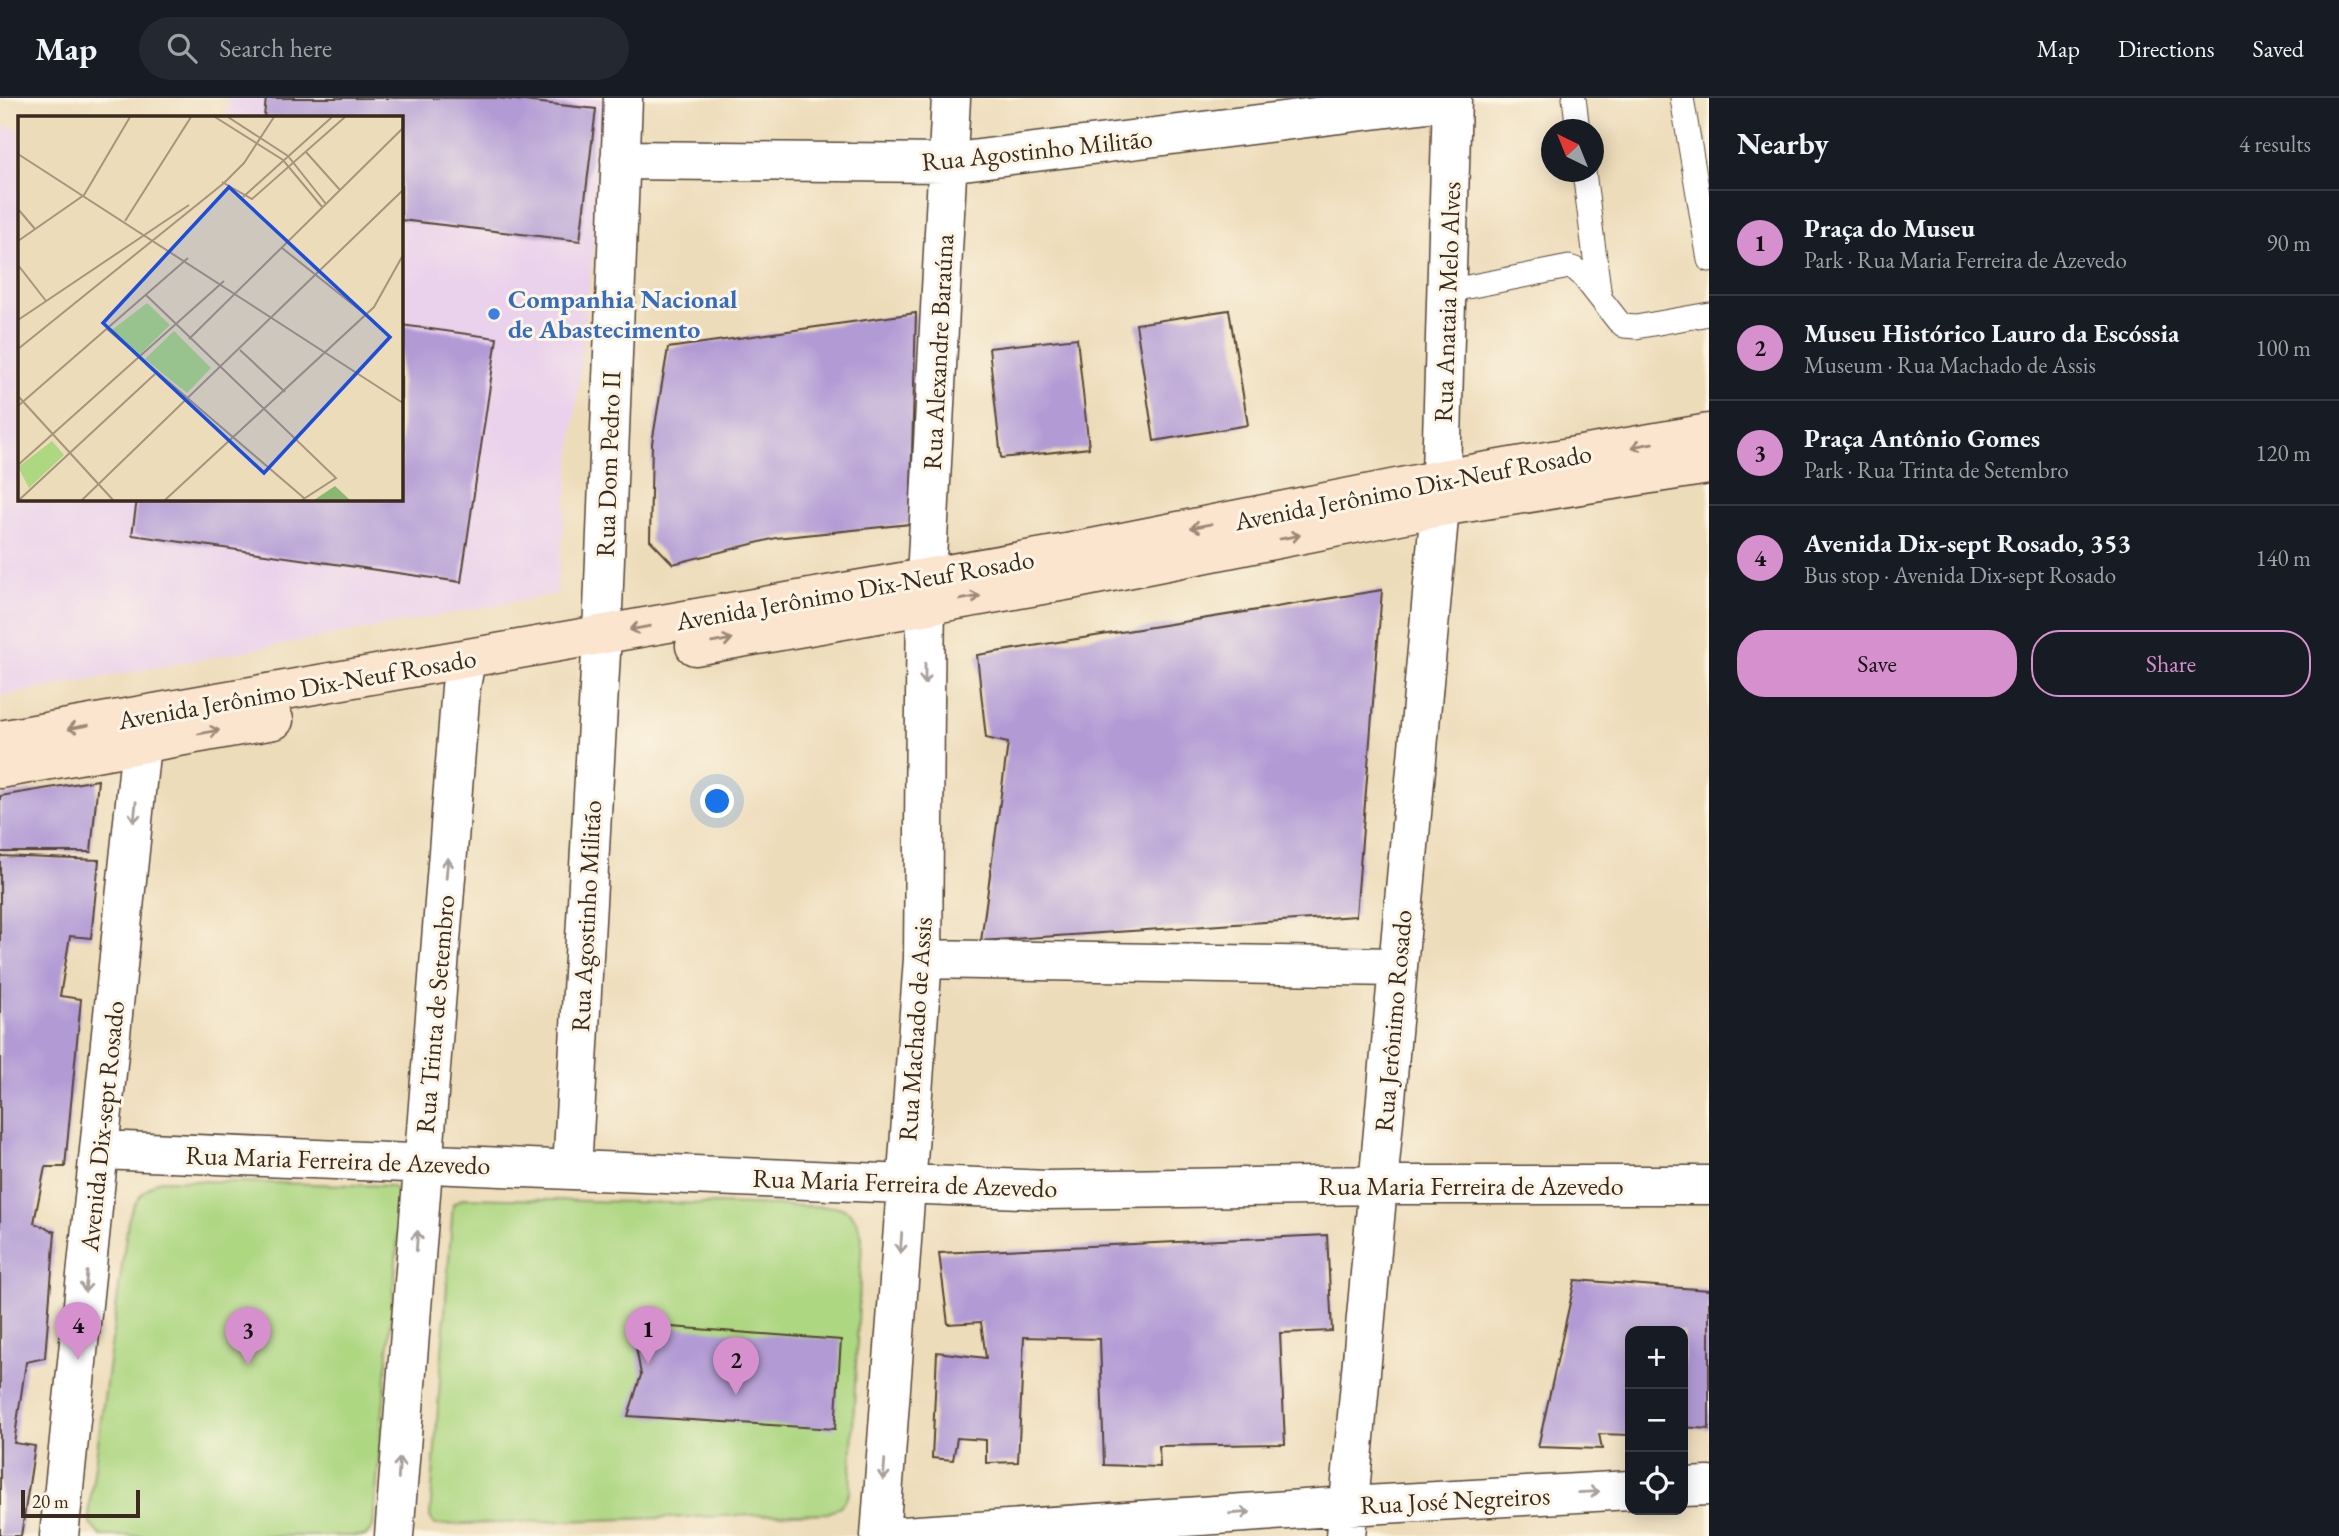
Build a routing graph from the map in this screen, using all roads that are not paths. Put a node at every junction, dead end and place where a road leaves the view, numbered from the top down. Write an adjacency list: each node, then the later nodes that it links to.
1 (623, 98): 7 (street, Rua Dom Pedro II)
2 (951, 98): 8 (street, Rua Alexandre Baraúna)
3 (1574, 98): 6 (lane)
4 (1682, 98): 10 (lane)
5 (1452, 99): 8 (street, Rua Agostinho Militão); 11 (street, Rua Anataia Melo Alves)
6 (1577, 119)
7 (620, 160): 8 (street, Rua Agostinho Militão); 18 (street, Rua Dom Pedro II)
8 (947, 163): 17 (street, Rua Alexandre Baraúna)
9 (1585, 182): 12 (lane)
10 (1709, 260)
11 (1447, 291): 12 (lane); 16 (street, Rua Anataia Melo Alves)
12 (1600, 298): 13 (lane)
13 (1709, 314)
14 (1709, 433): 16 (main road, Avenida Jerônimo Dix-Neuf Rosado, one-way to 16)
15 (1709, 466): 16 (main road, Avenida Jerônimo Dix-Neuf Rosado)
16 (1441, 493): 17 (main road, Avenida Jerônimo Dix-Neuf Rosado); 24 (street, Rua Jerônimo Rosado)
17 (926, 592): 18 (main road, Avenida Jerônimo Dix-Neuf Rosado); 23 (street, Rua Machado de Assis, one-way to 23)
18 (601, 649): 19 (main road, Avenida Jerônimo Dix-Neuf Rosado); 27 (street, Rua Agostinho Militão)
19 (463, 673): 20 (main road, Avenida Jerônimo Dix-Neuf Rosado); 26 (street, Rua Trinta de Setembro, one-way to 19)
20 (142, 730): 21 (main road, Avenida Jerônimo Dix-Neuf Rosado, one-way to 21); 22 (main road, Avenida Jerônimo Dix-Neuf Rosado); 25 (street, Avenida Dix-sept Rosado, one-way to 25)
21 (0, 740)
22 (0, 769)
23 (923, 959): 24 (street); 28 (street, Rua Machado de Assis)
24 (1398, 967): 29 (street, Rua Jerônimo Rosado)
25 (100, 1150): 26 (street, Rua Maria Ferreira de Azevedo); 35 (street, Avenida Dix-sept Rosado, one-way to 35)
26 (423, 1164): 27 (street, Rua Maria Ferreira de Azevedo); 36 (street, Rua Trinta de Setembro, one-way to 26)
27 (572, 1170): 28 (street, Rua Maria Ferreira de Azevedo)
28 (905, 1183): 29 (street, Rua Maria Ferreira de Azevedo); 37 (street, Rua Machado de Assis, one-way to 37)
29 (1378, 1185): 30 (street, Rua Maria Ferreira de Azevedo); 34 (street, Rua Jerônimo Rosado)
30 (1709, 1185)
31 (1709, 1486): 32 (street)
32 (1688, 1487)
33 (1625, 1491): 34 (street, Rua José Negreiros, one-way to 33)
34 (1347, 1521): 38 (street, Rua José Negreiros, one-way to 34)
35 (59, 1536)
36 (394, 1536)
37 (880, 1536)
38 (903, 1536)

